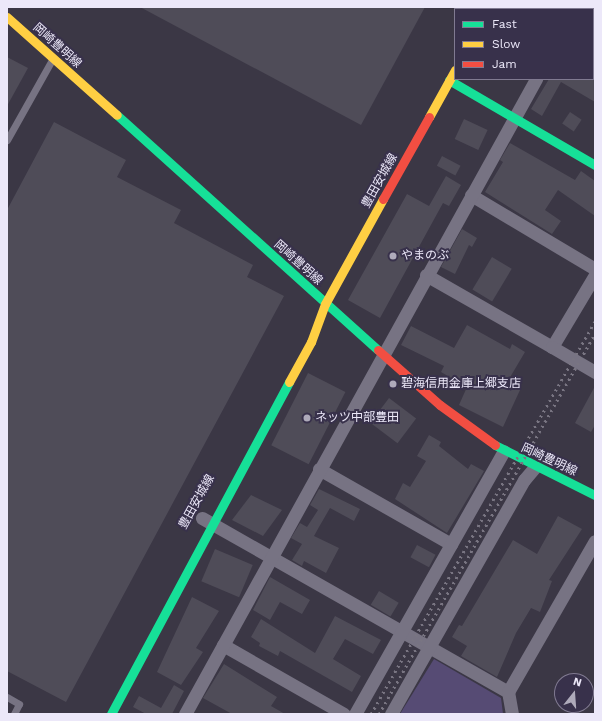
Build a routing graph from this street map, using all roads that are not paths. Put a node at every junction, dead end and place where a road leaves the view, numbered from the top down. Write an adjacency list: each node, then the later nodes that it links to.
1 (7, 17): 2 (main road, 岡崎豊明線)
2 (53, 58): 7 (lane); 13 (main road, 岡崎豊明線)
3 (454, 72): 4 (main road, 豊田安城線)
4 (450, 80): 6 (main road); 13 (main road, 豊田安城線)
5 (535, 80): 6 (street)
6 (514, 118): 8 (main road); 9 (street)
7 (7, 140)
8 (595, 164)
9 (471, 195): 10 (street); 12 (street)
10 (595, 269)
11 (595, 275): 15 (street)
12 (426, 276): 15 (street); 16 (street)
13 (325, 304): 14 (main road, 豊田安城線); 16 (main road, 岡崎豊明線); 23 (main road, 豊田安城線)
14 (300, 340)
15 (552, 347): 17 (street)
16 (383, 355): 18 (main road, 岡崎豊明線); 20 (street)
17 (595, 372)
18 (504, 451): 19 (main road, 岡崎豊明線); 24 (street)
19 (535, 467): 21 (main road, 岡崎豊明線); 29 (street)
20 (319, 469): 24 (street); 26 (street)
21 (595, 495)
22 (202, 518): 23 (street)
23 (214, 524): 26 (street); 32 (main road, 豊田安城線)
24 (451, 544): 27 (street)
25 (594, 546): 30 (street)
26 (269, 559): 27 (street); 28 (street)
27 (401, 633): 29 (street); 36 (street)
28 (223, 646): 34 (street); 35 (street)
29 (430, 648): 30 (street); 37 (street)
30 (508, 692): 38 (street)
31 (7, 697): 33 (lane)
32 (111, 711)
33 (14, 714)
34 (185, 714)
35 (344, 714)
36 (355, 714)
37 (392, 714)
38 (512, 714)

